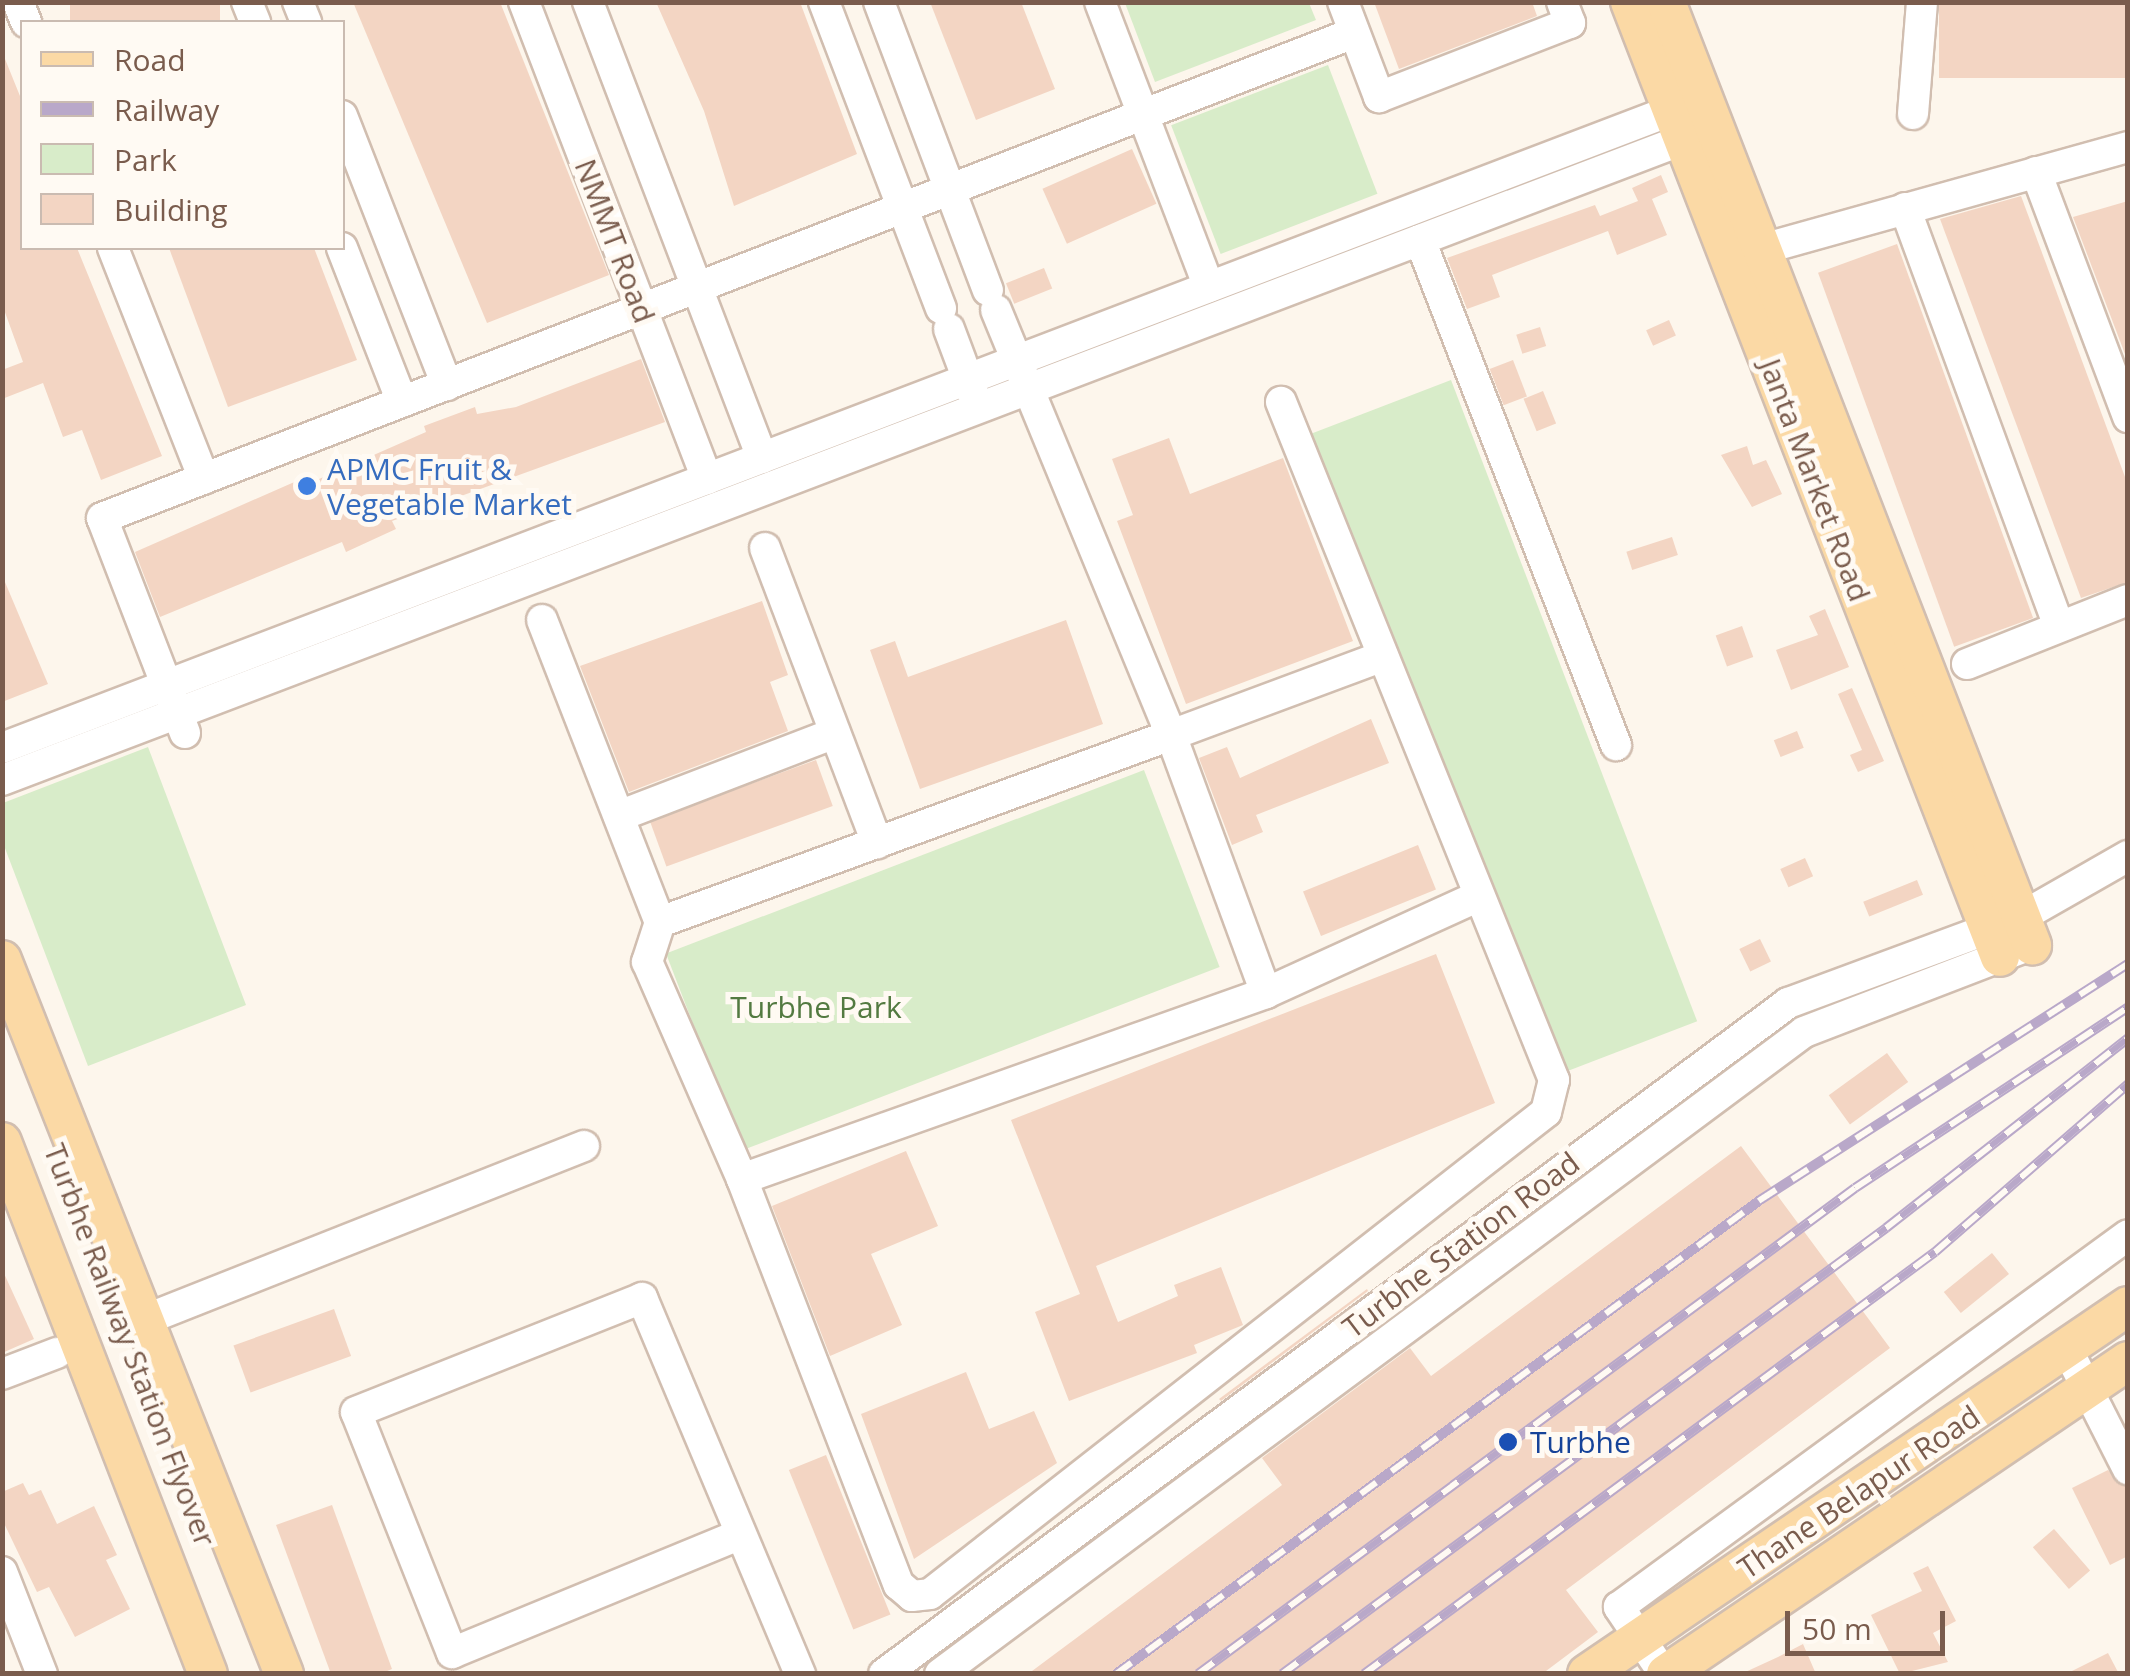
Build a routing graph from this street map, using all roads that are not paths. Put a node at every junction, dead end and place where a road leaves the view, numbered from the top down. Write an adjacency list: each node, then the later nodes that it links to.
1 (524, 2): 27 (street, NMMT Road)
2 (588, 2): 26 (street)
3 (824, 2): 19 (street)
4 (880, 2): 18 (street)
5 (1100, 2): 12 (street)
6 (1343, 2): 11 (street)
7 (1562, 2): 11 (street)
8 (1630, 2): 14 (main road, Janta Market Road)
9 (1666, 2): 14 (main road, Janta Market Road)
10 (1922, 2): 13 (street)
11 (1354, 32): 12 (street)
12 (1142, 114): 18 (street); 25 (street)
13 (1913, 114)
14 (1693, 119): 21 (street); 24 (main road, Janta Market Road); 25 (street)
15 (345, 124): 29 (street)
16 (2128, 147): 17 (street)
17 (2036, 172): 20 (street); 33 (street)
18 (950, 189): 19 (street); 28 (street)
19 (902, 208): 26 (street); 30 (street)
20 (1905, 208): 24 (street); 42 (street)
21 (1420, 240): 28 (street); 48 (street)
22 (115, 250): 35 (street)
23 (343, 250): 31 (street)
24 (1745, 253): 56 (main road, Janta Market Road)
25 (1209, 287): 28 (street)
26 (697, 288): 27 (street); 34 (street)
27 (642, 309): 29 (street); 36 (street, NMMT Road)
28 (1021, 375): 30 (street); 47 (street)
29 (446, 385): 31 (street)
30 (973, 393): 34 (street)
31 (402, 402): 35 (street)
32 (1281, 402): 43 (street)
33 (2128, 418)
34 (752, 472): 36 (street); 39 (street)
35 (204, 479): 45 (street)
36 (706, 479): 38 (street)
37 (765, 548): 46 (street)
38 (522, 550): 39 (street); 45 (street)
39 (533, 580): 45 (street)
40 (2128, 600): 42 (street)
41 (542, 620): 51 (street)
42 (2059, 627): 44 (street)
43 (1383, 656): 47 (street); 54 (street)
44 (1967, 664)
45 (177, 710): 49 (street); 50 (street)
46 (835, 734): 51 (street); 52 (street)
47 (1171, 735): 52 (street); 58 (street)
48 (1616, 745)
49 (2, 748)
50 (2, 780)
51 (619, 816): 55 (street)
52 (876, 842): 55 (street)
53 (2128, 856): 56 (street, Turbhe Station Road)
54 (1478, 896): 58 (street); 64 (street)
55 (660, 922): 64 (street)
56 (2011, 937): 61 (street, Turbhe Station Road); 63 (street, Turbhe Station Road)
57 (2, 960): 68 (main road)
58 (1266, 993): 64 (street)
59 (2, 1016): 85 (main road, Turbhe Railway Station Flyover)
60 (2, 1142): 84 (main road, Turbhe Railway Station Flyover)
61 (1601, 1142): 63 (street); 71 (street, Turbhe Station Road)
62 (584, 1146): 68 (street)
63 (1622, 1168): 74 (street, Turbhe Station Road)
64 (742, 1180)
65 (2, 1212): 70 (main road)
66 (2128, 1235): 81 (street)
67 (2128, 1306): 69 (main road, Thane Belapur Road)
68 (147, 1319): 86 (main road)
69 (2067, 1349): 75 (street); 81 (main road, Thane Belapur Road)
70 (57, 1353): 73 (street); 83 (main road)
71 (1315, 1354): 74 (street); 78 (street, Turbhe Station Road)
72 (2128, 1361): 75 (main road, Thane Belapur Road)
73 (2, 1374)
74 (1335, 1380): 80 (street, Turbhe Station Road)
75 (2088, 1388): 76 (street); 91 (main road, Thane Belapur Road)
76 (2128, 1469)
77 (736, 1536): 77 (street); 87 (street)
78 (1037, 1560): 80 (street); 88 (street, Turbhe Station Road)
79 (3, 1577): 82 (street)
80 (1057, 1586): 89 (street, Turbhe Station Road)
81 (1640, 1639): 90 (main road, Thane Belapur Road); 91 (street)
82 (42, 1674)
83 (181, 1674)
84 (208, 1674)
85 (257, 1674)
86 (284, 1674)
87 (800, 1674)
88 (884, 1674)
89 (940, 1674)
90 (1587, 1674)
91 (1665, 1674)

